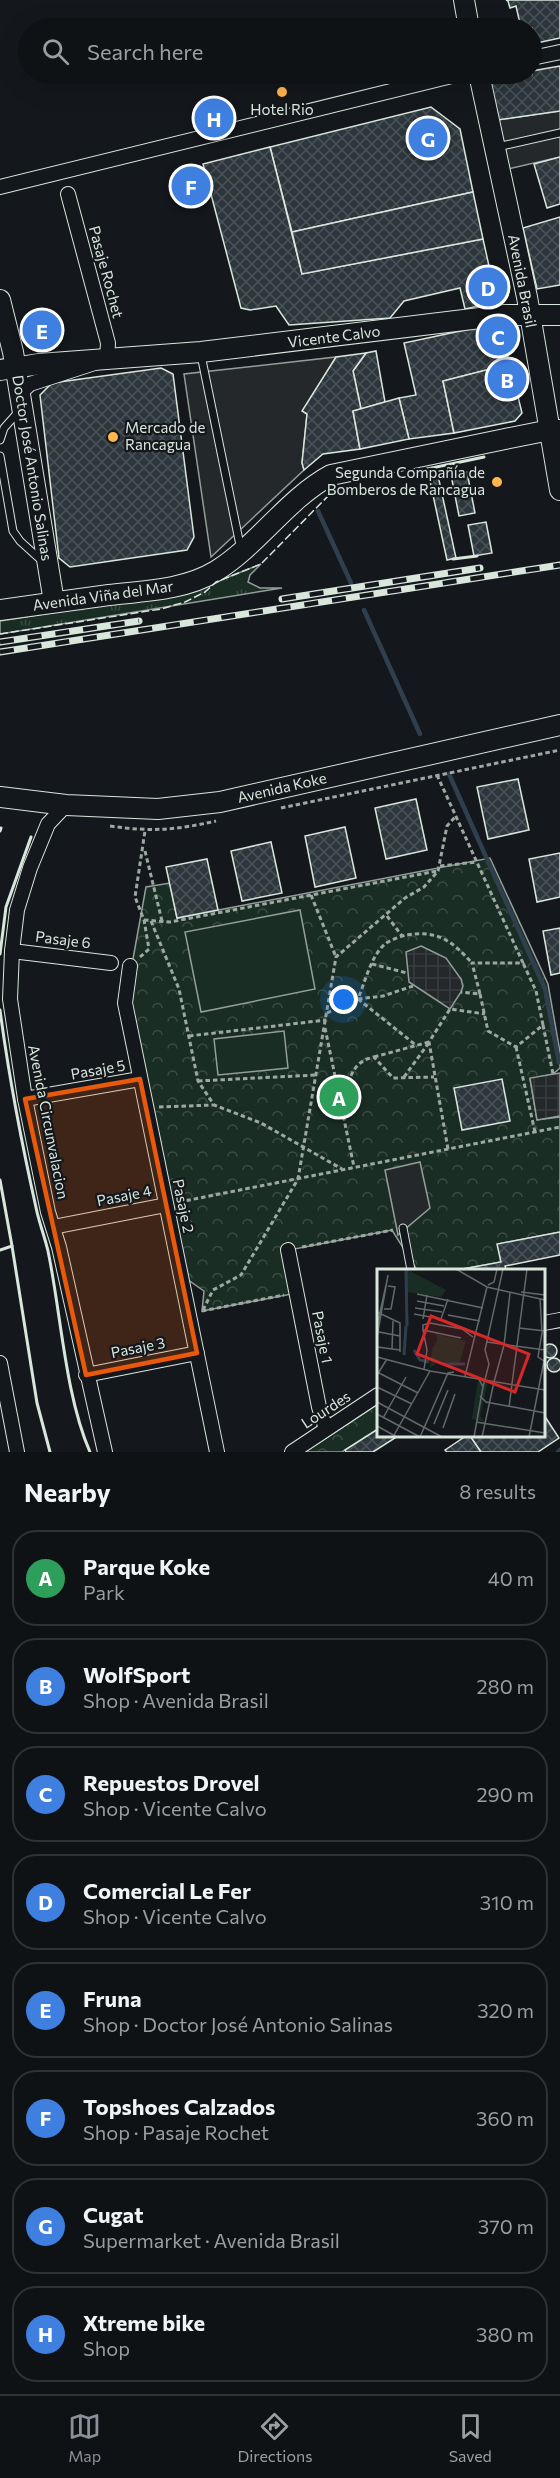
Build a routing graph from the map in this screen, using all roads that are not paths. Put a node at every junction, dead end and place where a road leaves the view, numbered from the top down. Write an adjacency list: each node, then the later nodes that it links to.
1 (464, 0): 2 (street)
2 (467, 18)
3 (560, 52): 4 (street)
4 (542, 56)
5 (419, 84): 9 (street)
6 (481, 84): 8 (street, Avenida Brasil)
7 (560, 133): 8 (lane)
8 (495, 148): 12 (street, Avenida Brasil)
9 (0, 187)
10 (68, 194): 15 (street, Pasaje Rochet)
11 (0, 300): 16 (street, Doctor José Antonio Salinas)
12 (529, 315): 13 (street, Vicente Calvo); 14 (street, Vicente Calvo); 18 (street, Avenida Brasil)
13 (560, 315)
14 (201, 352): 15 (street, Vicente Calvo); 22 (lane)
15 (107, 360): 16 (street, Vicente Calvo); 17 (street, Vicente Calvo)
16 (8, 368): 17 (street, Doctor José Antonio Salinas)
17 (21, 401): 19 (lane); 23 (street, Doctor José Antonio Salinas)
18 (555, 430): 21 (street, Avenida Brasil); 22 (street, Avenida Viña del Mar)
19 (0, 440)
20 (0, 456): 23 (lane)
21 (560, 490)
22 (242, 552): 24 (street, Avenida Viña del Mar)
23 (46, 565): 24 (street, Doctor José Antonio Salinas)
24 (54, 602): 25 (street, Avenida Viña del Mar)
25 (0, 610)
26 (560, 725): 28 (street, Avenida Koke)
27 (0, 797): 28 (street, Avenida Koke)
28 (66, 805): 29 (street, Avenida Circunvalacion)
29 (12, 951): 30 (street, Pasaje 6); 33 (street, Avenida Circunvalacion)
30 (111, 963)
31 (130, 966): 32 (street, Pasaje 2)
32 (140, 1079): 33 (street, Pasaje 5); 34 (street, Pasaje 2)
33 (26, 1099): 35 (street, Avenida Circunvalacion)
34 (166, 1205): 35 (street, Pasaje 4); 41 (street, Pasaje 2)
35 (53, 1227): 43 (street, Avenida Circunvalacion)
36 (403, 1228): 38 (lane)
37 (288, 1250): 45 (street, Pasaje 1)
38 (411, 1269)
39 (560, 1320): 40 (street)
40 (545, 1323)
41 (197, 1353): 43 (street, Pasaje 3); 48 (street, Pasaje 2)
42 (0, 1363): 46 (street)
43 (86, 1375): 47 (street, Avenida Circunvalacion)
44 (377, 1396): 45 (street, Lourdes)
45 (326, 1429): 49 (street, Lourdes)
46 (17, 1452)
47 (105, 1452)
48 (217, 1452)
49 (292, 1452)

